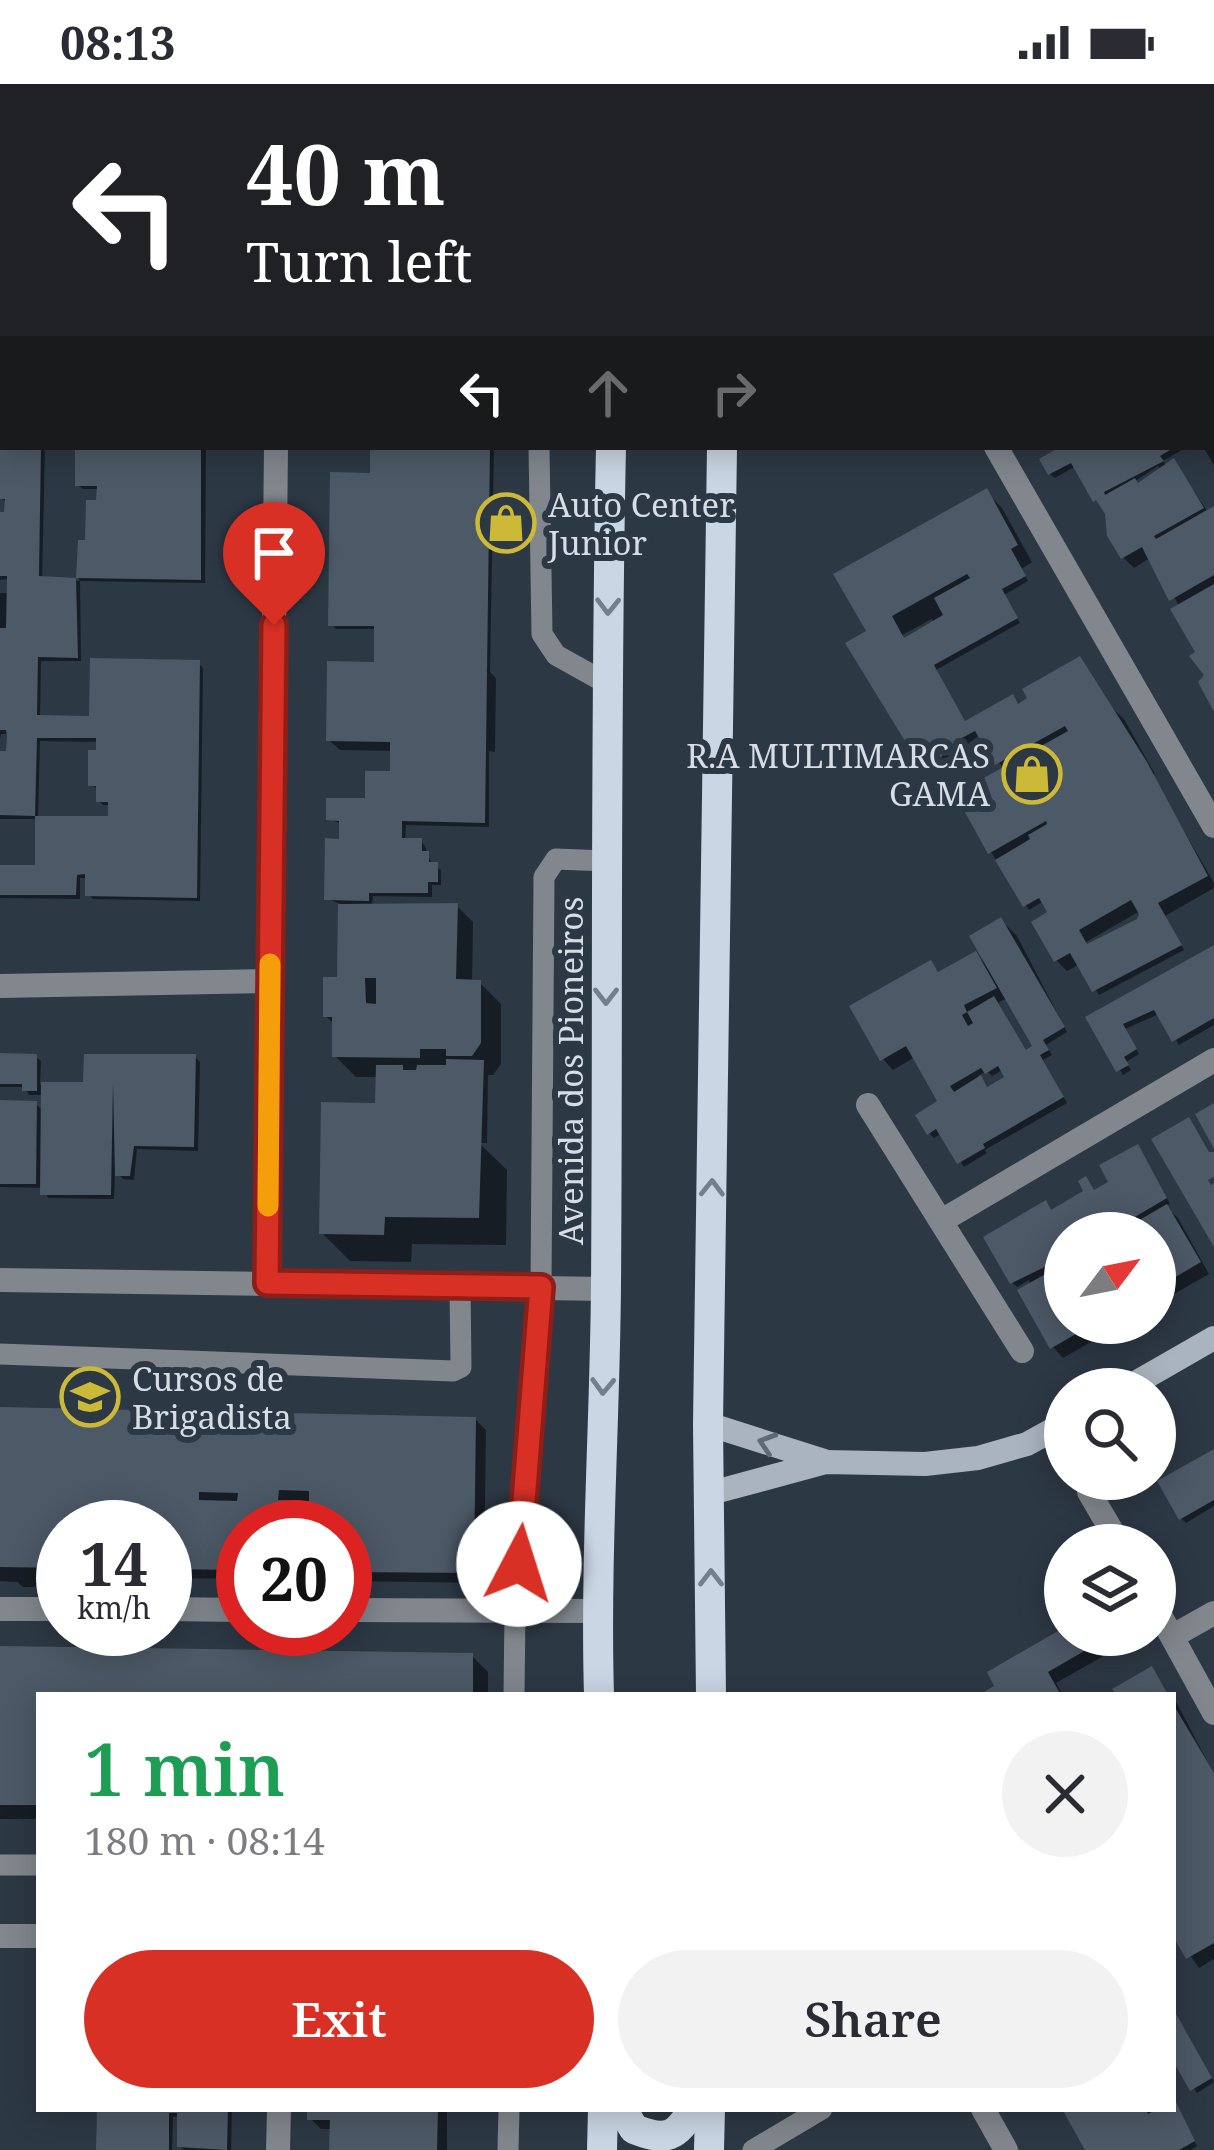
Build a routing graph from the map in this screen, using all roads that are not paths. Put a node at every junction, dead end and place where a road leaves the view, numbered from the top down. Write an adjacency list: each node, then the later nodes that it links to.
1 (277, 450): 9 (street)
2 (539, 450): 6 (lane)
3 (611, 450): 6 (main road, Avenida dos Pioneiros, one-way to 6)
4 (722, 450): 23 (main road, one-way to 4)
5 (998, 450): 7 (street)
6 (606, 683): 8 (main road, Avenida dos Pioneiros)
7 (1214, 826)
8 (605, 861): 17 (lane); 18 (main road, Avenida dos Pioneiros, one-way to 18)
9 (270, 981): 10 (street); 15 (street)
10 (0, 986)
11 (1214, 1060): 13 (street)
12 (868, 1105): 13 (street)
13 (943, 1220): 20 (street)
14 (0, 1280): 15 (street)
15 (267, 1283): 16 (street)
16 (460, 1286): 17 (street); 21 (lane)
17 (541, 1287): 18 (street); 30 (lane)
18 (606, 1289): 31 (main road, Avenida dos Pioneiros, one-way to 31)
19 (1214, 1338): 22 (street)
20 (1022, 1352)
21 (0, 1354)
22 (1162, 1368)
23 (708, 1424): 25 (street, one-way to 23); 26 (main road)
24 (1044, 1435): 25 (street)
25 (826, 1462): 26 (street)
26 (711, 1493): 37 (main road, one-way to 26)
27 (0, 1609): 28 (street)
28 (36, 1609)
29 (372, 1610): 30 (street)
30 (515, 1611): 31 (street); 35 (lane)
31 (596, 1611): 36 (main road, Avenida dos Pioneiros)
32 (1214, 1613): 33 (street)
33 (1176, 1634)
34 (1176, 1642): 38 (street)
35 (514, 1692)
36 (599, 1692)
37 (711, 1692)
38 (1214, 1713)
39 (0, 1864): 40 (lane)
40 (36, 1865)
41 (0, 1936): 42 (street)
42 (36, 1936)
43 (278, 2112): 51 (street)
44 (509, 2112): 52 (lane)
45 (603, 2112): 53 (main road)
46 (624, 2112): 47 (main road)
47 (691, 2112)
48 (710, 2112): 54 (main road)
49 (816, 2112): 55 (lane)
50 (985, 2112): 56 (street)
51 (278, 2150)
52 (508, 2150)
53 (602, 2150)
54 (709, 2150)
55 (752, 2150)
56 (1006, 2150)

